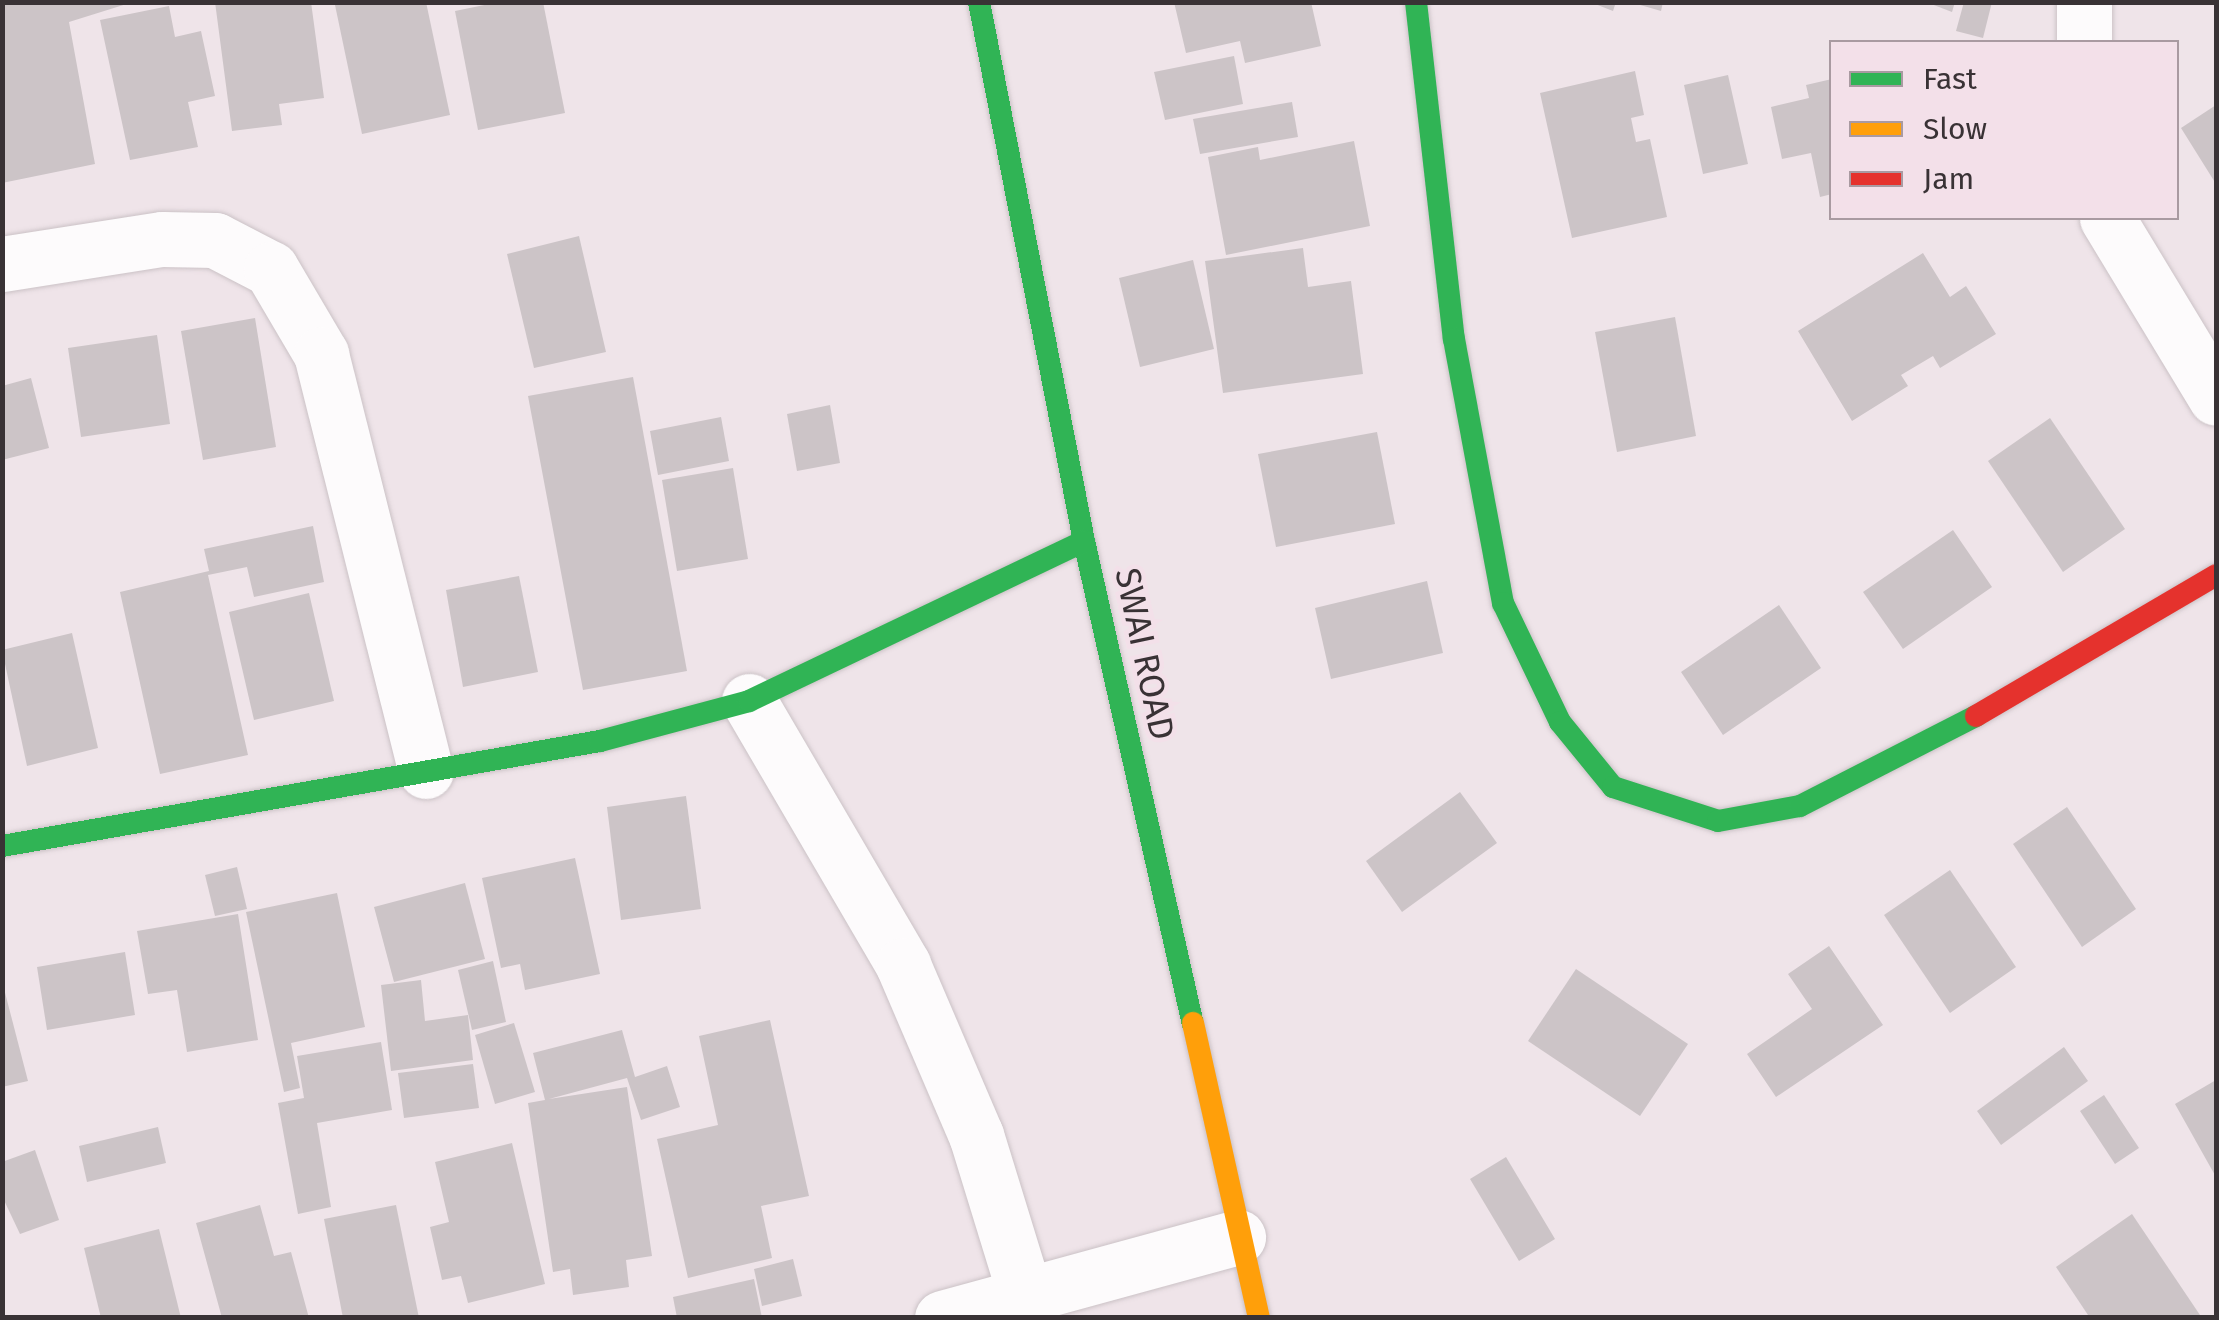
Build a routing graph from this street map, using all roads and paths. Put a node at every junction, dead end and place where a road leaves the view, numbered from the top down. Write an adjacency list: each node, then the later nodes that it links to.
1 (979, 2): 8 (street, SWAI ROAD)
2 (1416, 2): 9 (street)
3 (2084, 2): 4 (street)
4 (2084, 40)
5 (2109, 220): 7 (street)
6 (2, 264): 11 (street)
7 (2216, 398)
8 (1084, 541): 10 (street); 13 (street, SWAI ROAD)
9 (2216, 575)
10 (749, 701): 11 (street); 14 (street)
11 (426, 770): 12 (street)
12 (2, 846)
13 (1238, 1237): 14 (street); 16 (street, SWAI ROAD)
14 (1026, 1298): 15 (street)
15 (942, 1318)
16 (1259, 1318)

